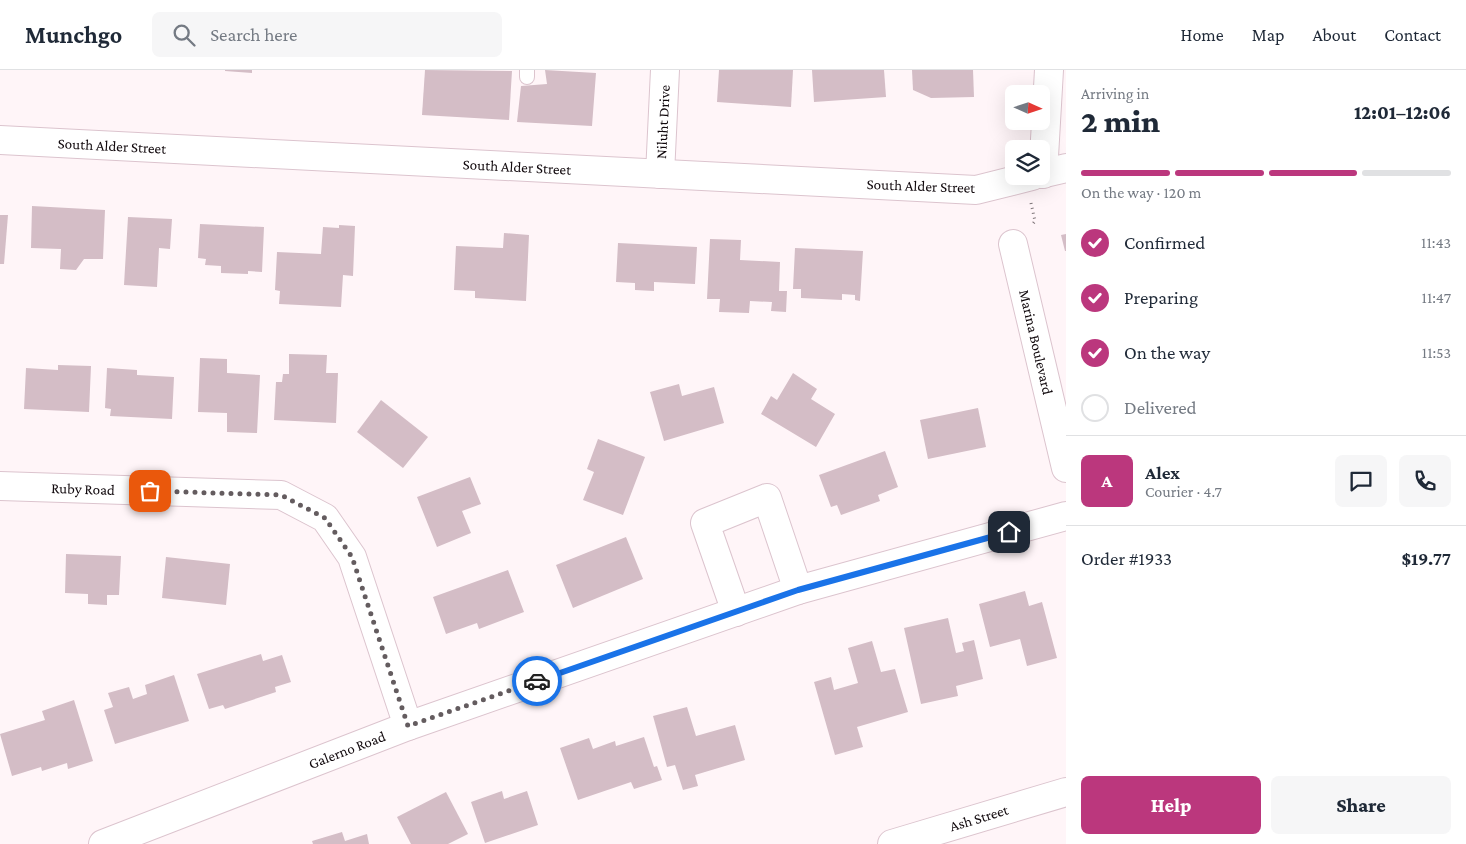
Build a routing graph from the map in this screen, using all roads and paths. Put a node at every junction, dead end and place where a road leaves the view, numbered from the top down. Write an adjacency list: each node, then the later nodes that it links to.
1 (665, 70): 5 (street, Niluht Drive)
2 (1049, 70): 4 (street)
3 (0, 140): 5 (street, South Alder Street)
4 (1044, 140)
5 (660, 174): 6 (street, South Alder Street)
6 (1005, 183)
7 (1040, 185): 8 (path)
8 (1013, 244): 9 (street, Marina Boulevard)
9 (1066, 468)
10 (0, 486): 14 (street, Ruby Road)
11 (1066, 516): 12 (street, Galerno Road)
12 (798, 590): 13 (street, Galerno Road); 13 (street)
13 (736, 612): 14 (street, Galerno Road)
14 (408, 726): 16 (street, Galerno Road)
15 (1066, 792): 17 (street, Ash Street)
16 (103, 844)
17 (892, 844)

